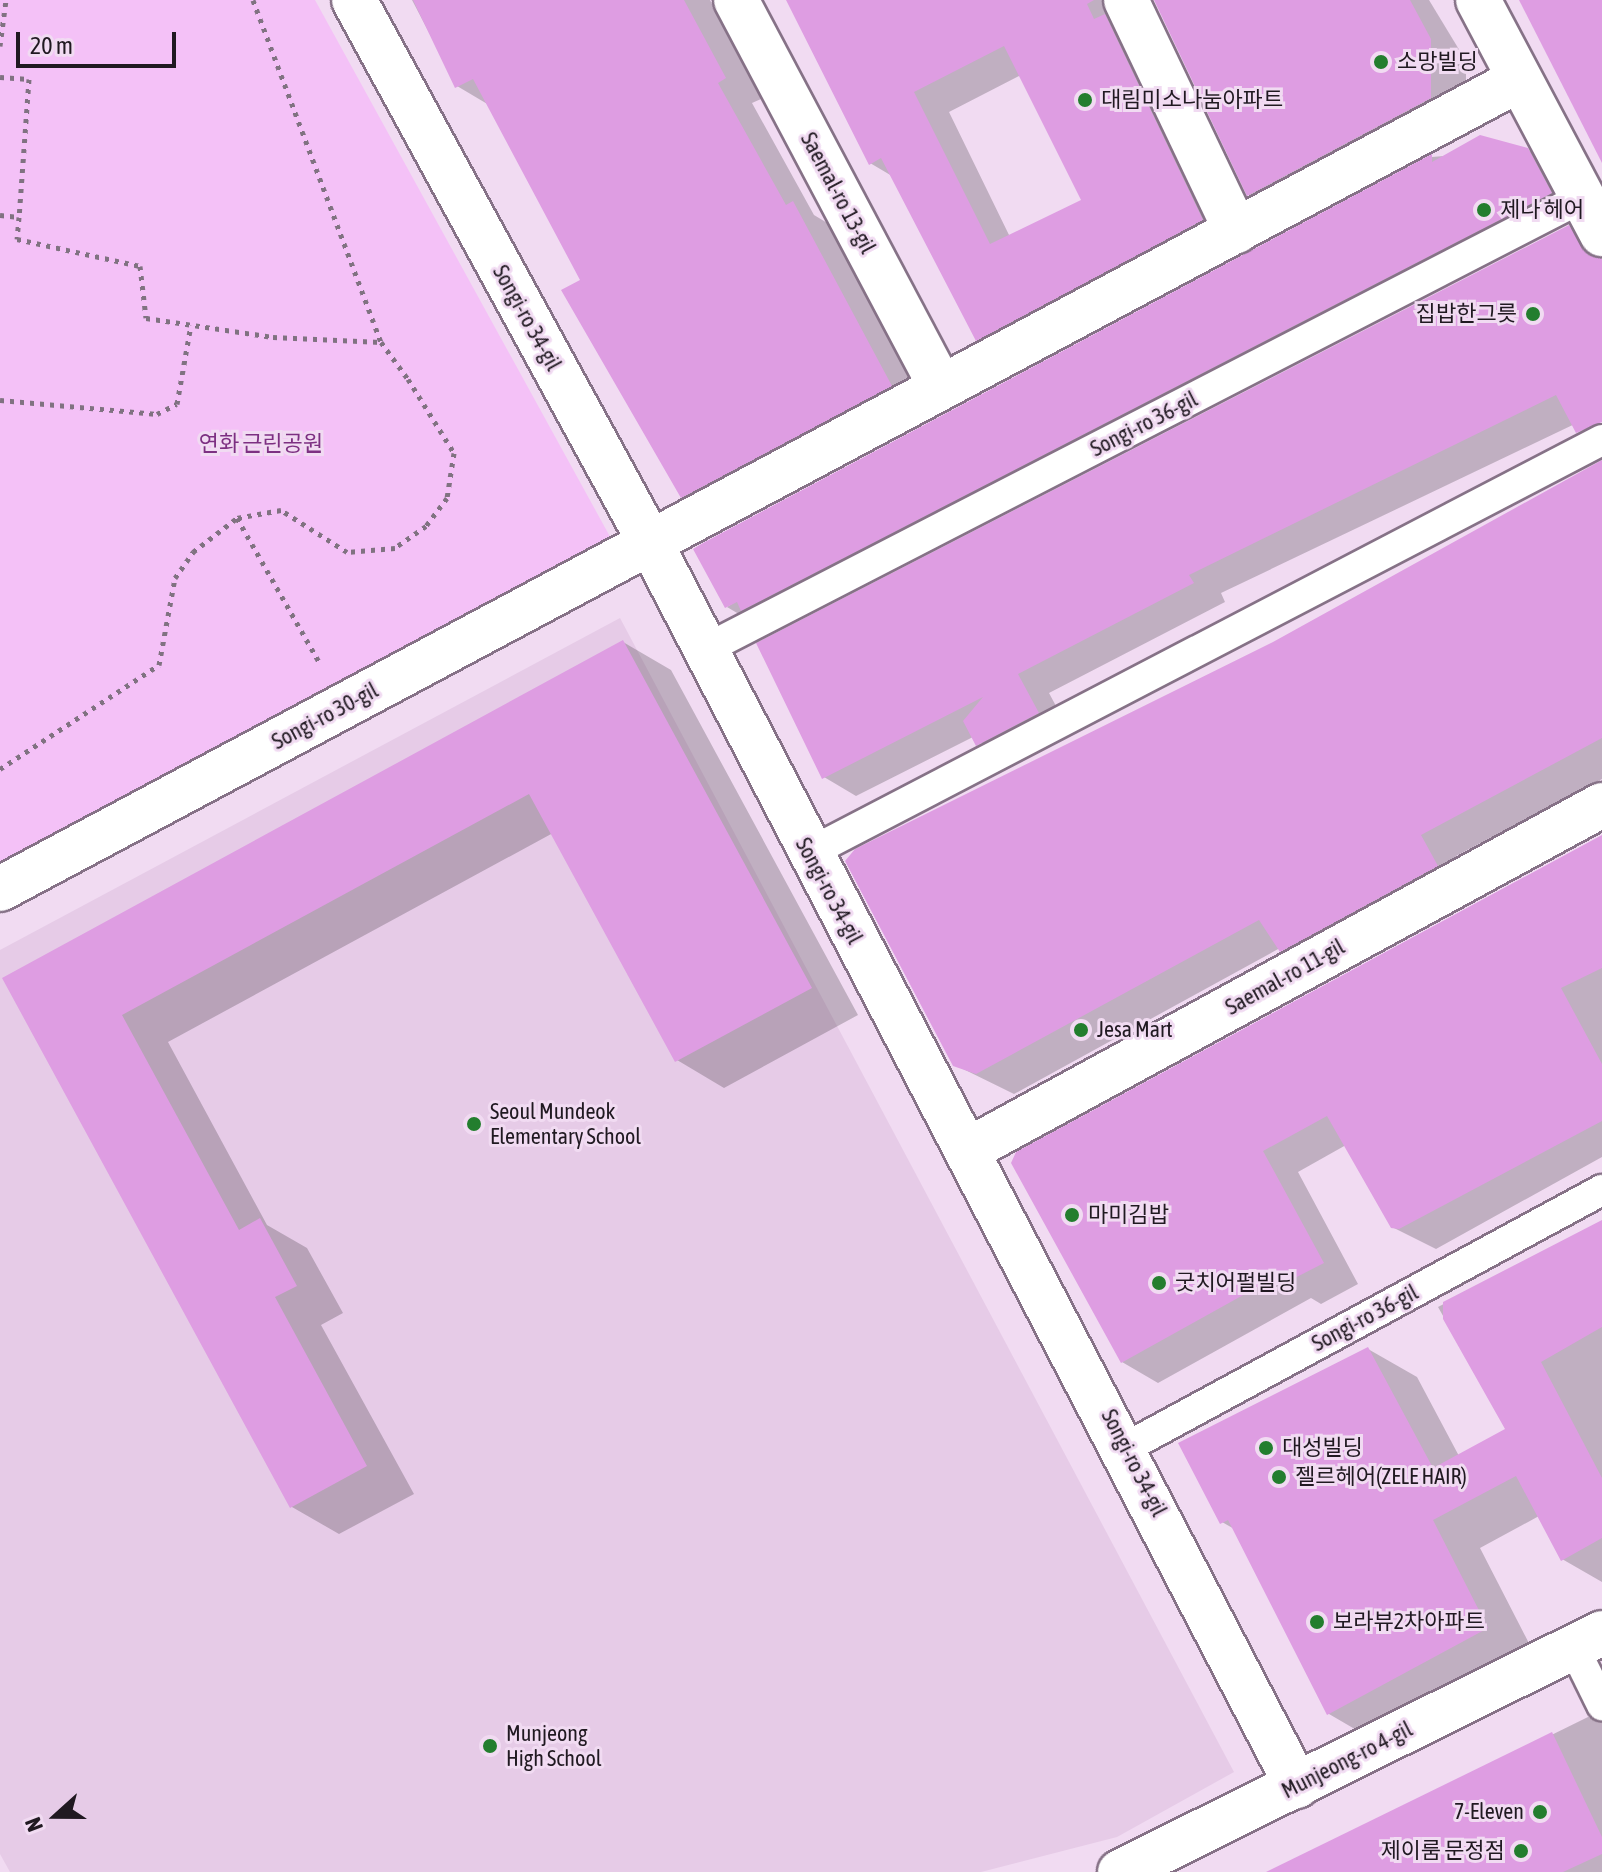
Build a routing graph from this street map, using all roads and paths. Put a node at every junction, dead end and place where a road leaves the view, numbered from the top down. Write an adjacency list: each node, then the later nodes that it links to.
1 (6, 0): 7 (path)
2 (253, 0): 15 (path)
3 (354, 0): 20 (street, Songi-ro 34-gil)
4 (736, 0): 16 (street, Saemal-ro 13-gil)
5 (1126, 0): 13 (street)
6 (1478, 0): 9 (street, Songi-ro 36-gil)
7 (0, 46)
8 (0, 77): 12 (path)
9 (1518, 80): 11 (street, Songi-ro 36-gil); 13 (street)
10 (0, 215): 12 (path)
11 (1592, 215): 21 (lane, Songi-ro 36-gil)
12 (19, 217): 14 (path)
13 (1236, 231): 16 (street)
14 (191, 325): 15 (path); 17 (path)
15 (381, 342): 19 (path)
16 (940, 386): 20 (street)
17 (0, 400)
18 (1602, 440): 25 (lane)
19 (237, 518): 22 (path); 23 (path)
20 (651, 544): 21 (street, Songi-ro 34-gil); 22 (street, Songi-ro 30-gil)
21 (704, 650): 25 (street, Songi-ro 34-gil)
22 (345, 706): 26 (street, Songi-ro 30-gil)
23 (0, 769)
24 (1602, 805): 27 (street, Saemal-ro 11-gil)
25 (809, 853): 27 (street, Songi-ro 34-gil)
26 (0, 889)
27 (968, 1150): 29 (street, Songi-ro 34-gil)
28 (1602, 1190): 29 (lane, Songi-ro 36-gil)
29 (1127, 1447): 32 (street, Songi-ro 34-gil)
30 (1588, 1641): 31 (lane, Munjeong-ro 4-gil); 32 (street, Munjeong-ro 4-gil)
31 (1602, 1705)
32 (1297, 1786): 33 (street, Munjeong-ro 4-gil)
33 (1120, 1872)

